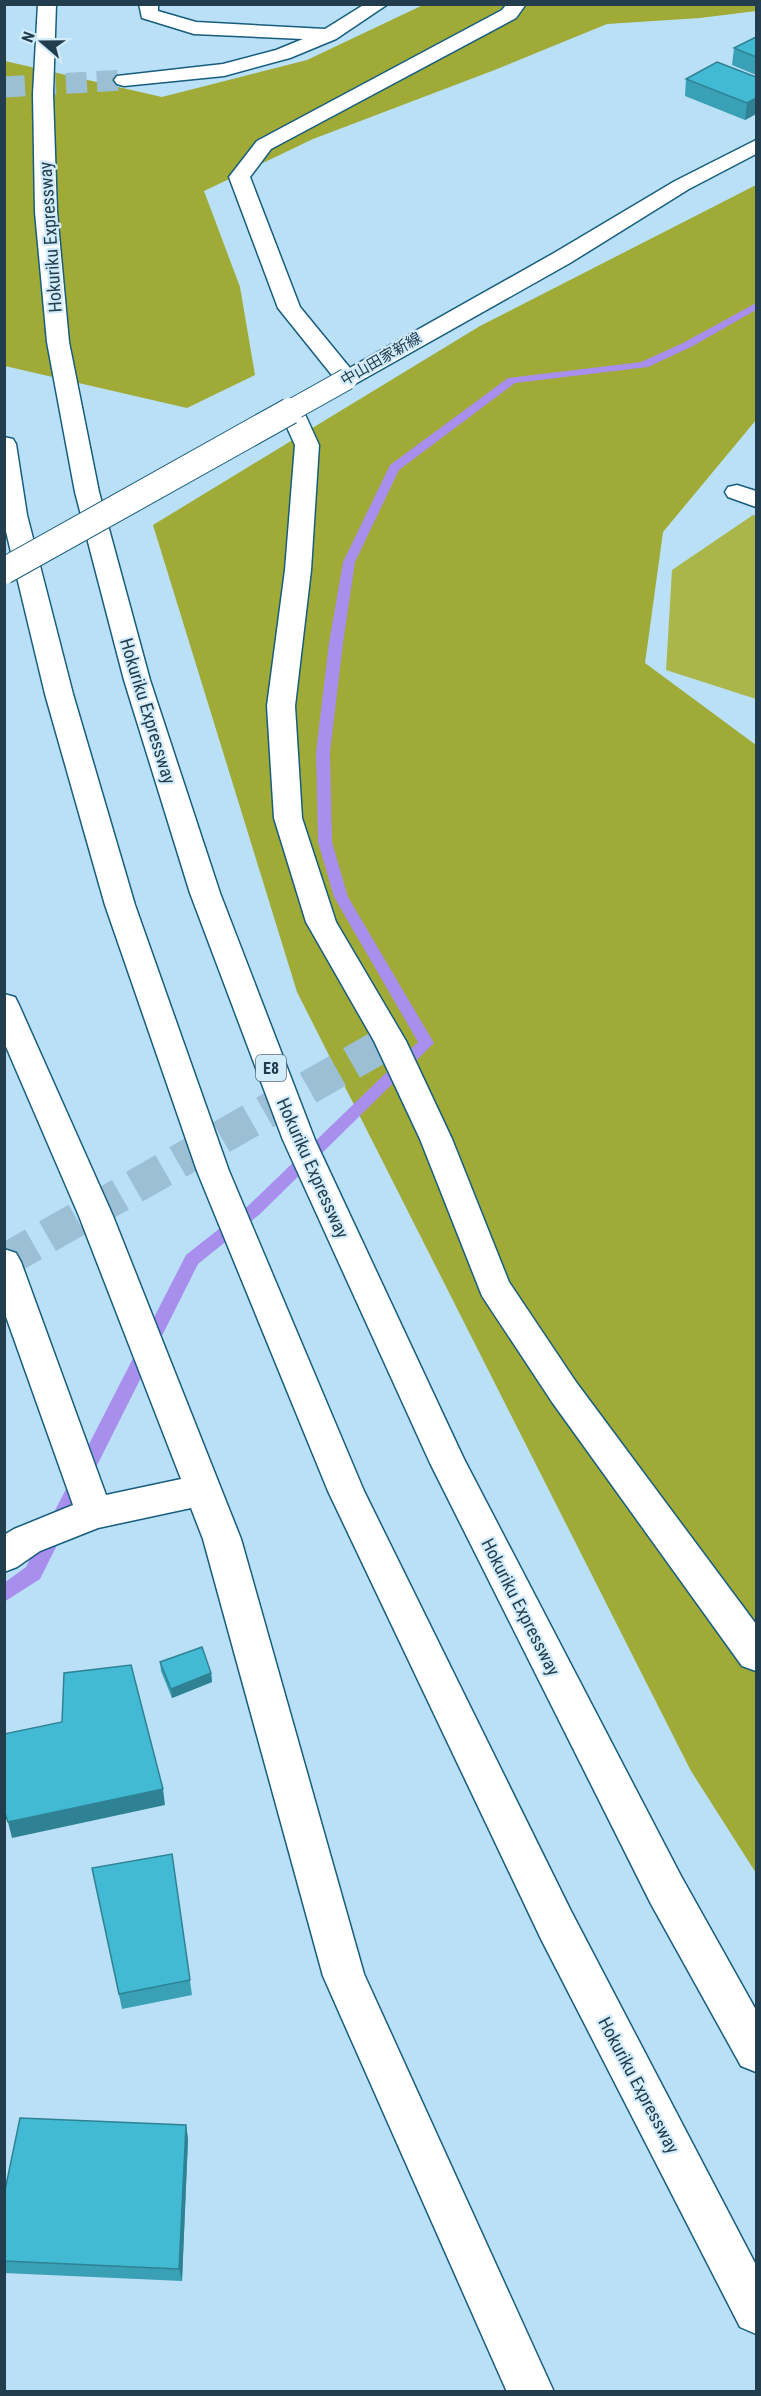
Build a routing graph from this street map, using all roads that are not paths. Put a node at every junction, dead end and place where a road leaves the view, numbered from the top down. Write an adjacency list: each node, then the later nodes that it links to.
1 (47, 4): 18 (main road, Hokuriku Expressway / E8)
2 (148, 4): 5 (main road)
3 (379, 4): 5 (main road)
4 (517, 4): 8 (main road)
5 (330, 35): 6 (main road)
6 (124, 80)
7 (756, 146): 8 (main road, 中山田家新線)
8 (347, 379): 9 (main road, 中山田家新線, bridge)
9 (291, 410): 11 (main road, 中山田家新線, bridge); 17 (main road)
10 (4, 444): 19 (main road, Hokuriku Expressway)
11 (4, 571)
12 (4, 1005): 14 (main road)
13 (4, 1262): 15 (main road)
14 (202, 1490): 15 (main road); 20 (main road)
15 (94, 1513): 16 (main road)
16 (4, 1556)
17 (756, 1654)
18 (756, 2051)
19 (756, 2311)
20 (531, 2391)

